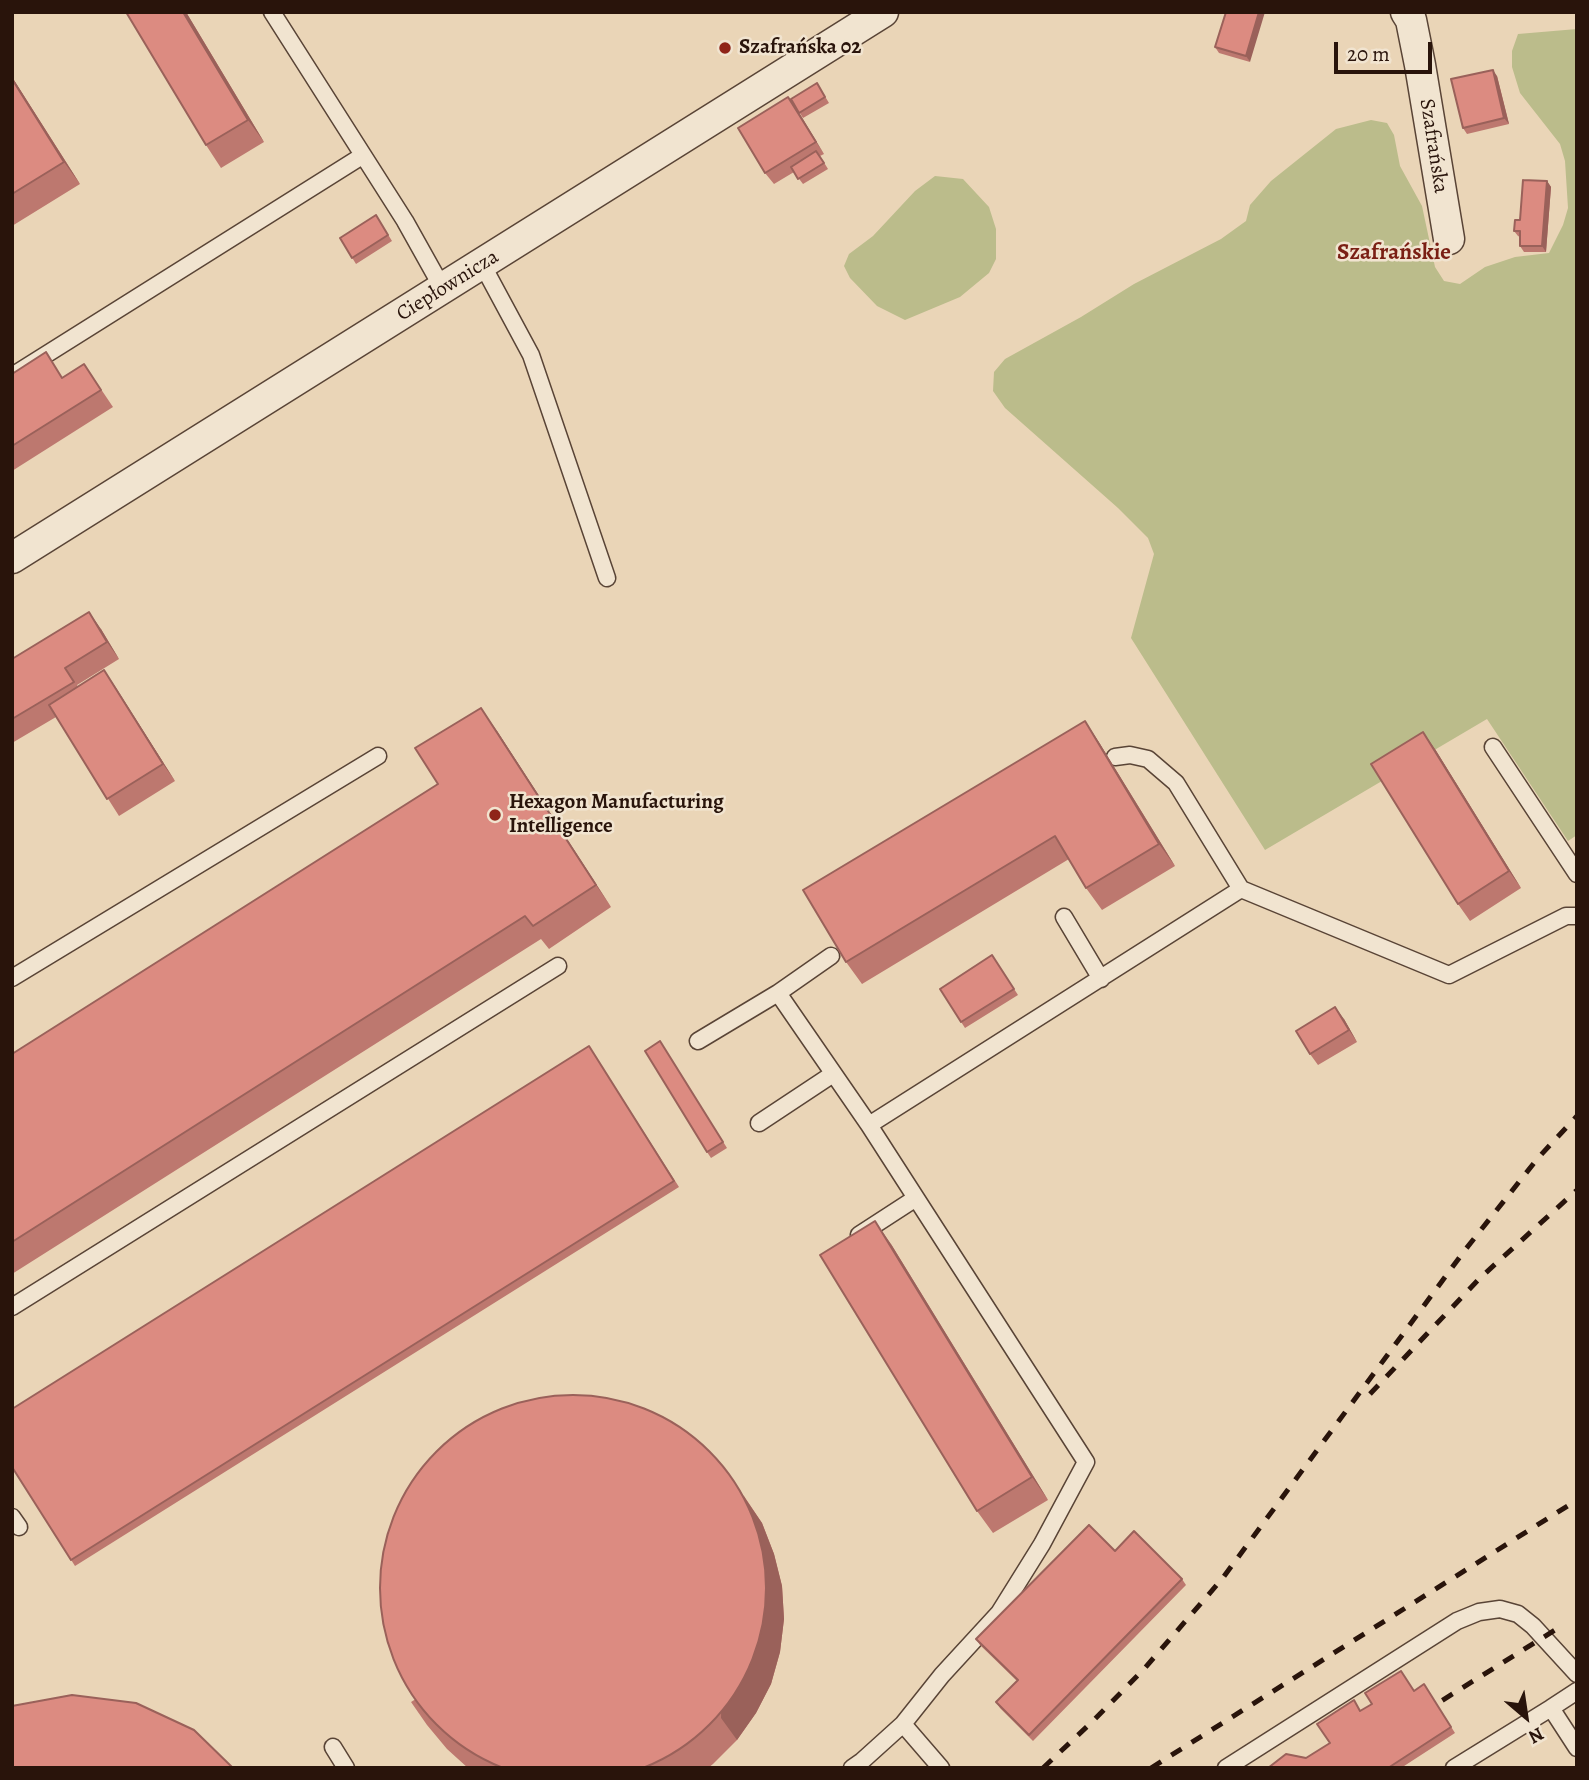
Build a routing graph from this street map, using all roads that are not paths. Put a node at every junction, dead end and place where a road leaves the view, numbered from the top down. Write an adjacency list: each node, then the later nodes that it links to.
1 (272, 12): 4 (lane)
2 (883, 12): 6 (street, Ciepłownicza)
3 (1406, 12): 5 (street, Szafrańska)
4 (362, 156): 7 (lane); 8 (lane)
5 (1449, 239)
6 (482, 264): 7 (street, Ciepłownicza); 10 (lane)
7 (443, 289): 9 (street, Ciepłownicza)
8 (12, 376)
9 (12, 558)
10 (607, 578)
11 (1493, 747): 14 (lane)
12 (378, 756): 20 (lane)
13 (1115, 757): 15 (lane)
14 (1577, 874)
15 (1241, 890): 16 (lane); 21 (lane)
16 (1577, 916)
17 (1063, 917): 21 (lane)
18 (831, 956): 22 (lane)
19 (558, 966): 29 (lane)
20 (12, 978)
21 (1101, 979): 26 (lane)
22 (778, 993): 23 (lane); 24 (lane)
23 (698, 1041)
24 (833, 1074): 25 (lane); 26 (lane)
25 (759, 1122)
26 (869, 1125): 27 (lane)
27 (916, 1198): 28 (lane); 33 (lane)
28 (848, 1242)
29 (12, 1307)
30 (1577, 1674): 39 (lane)
31 (1577, 1691): 32 (lane)
32 (1551, 1708): 35 (lane); 40 (lane)
33 (903, 1724): 37 (lane); 38 (lane)
34 (333, 1747): 36 (lane)
35 (1577, 1748)
36 (346, 1768)
37 (852, 1768)
38 (942, 1768)
39 (1226, 1768)
40 (1454, 1768)

